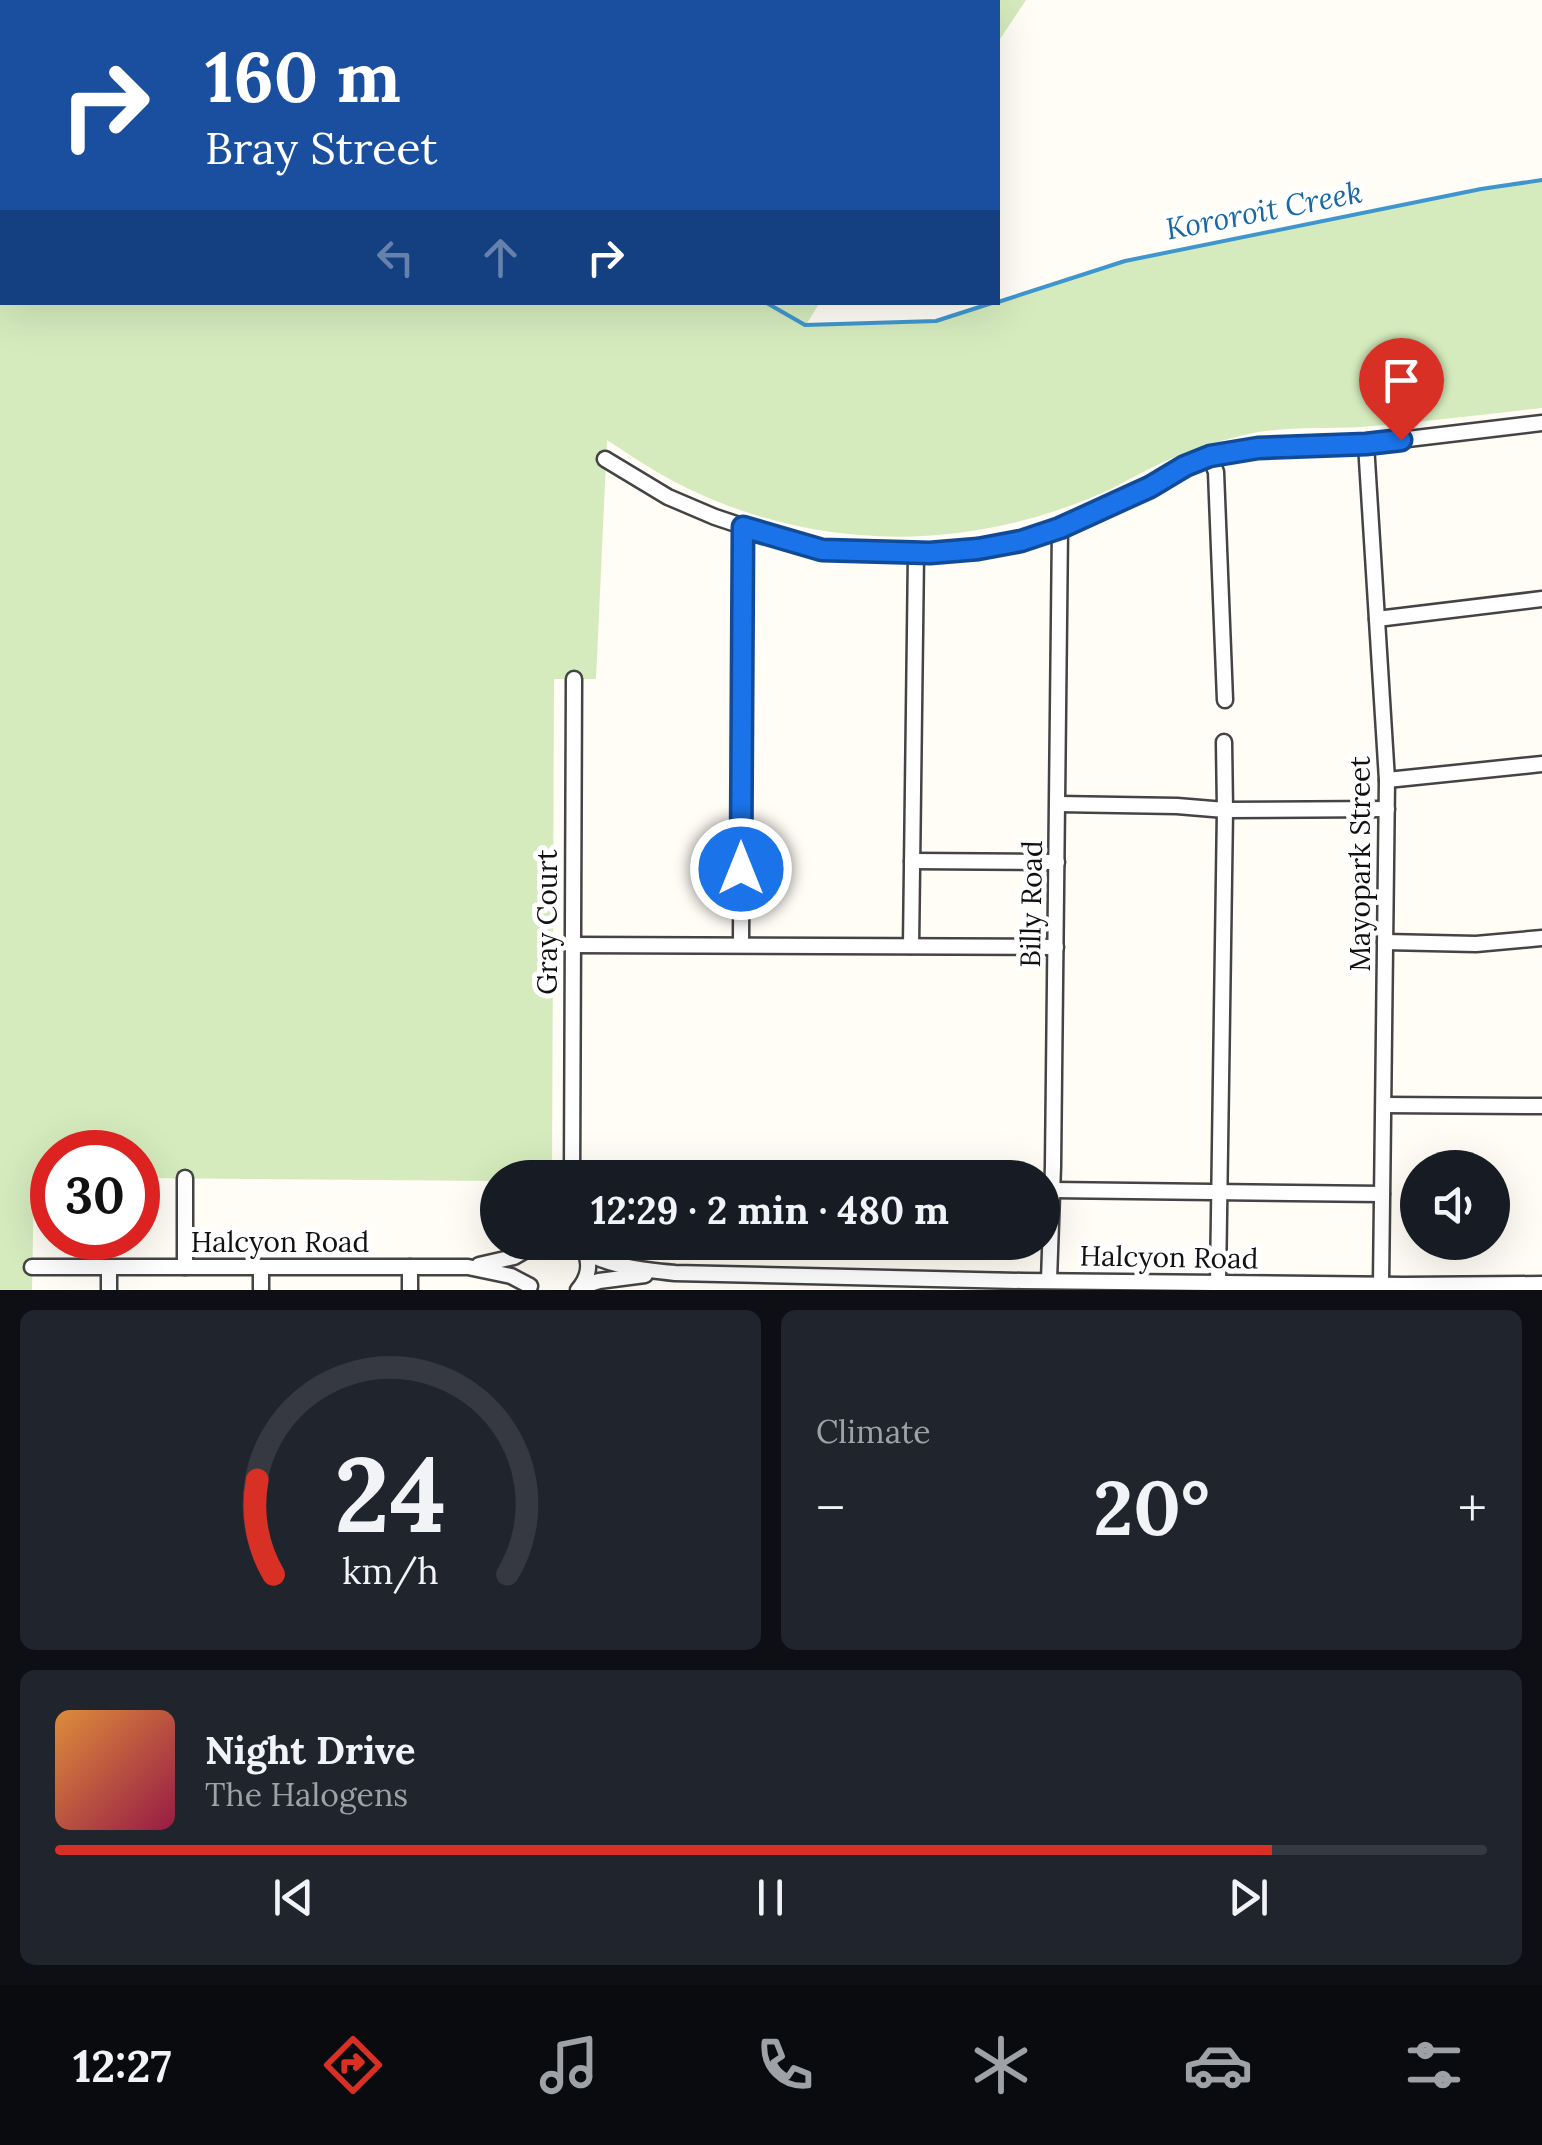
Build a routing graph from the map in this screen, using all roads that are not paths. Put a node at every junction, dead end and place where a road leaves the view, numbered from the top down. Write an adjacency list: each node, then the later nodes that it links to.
1 (1542, 423): 2 (street)
2 (1366, 444): 3 (street); 9 (street, Mayopark Street)
3 (1210, 456): 6 (street); 11 (street)
4 (605, 459): 5 (street)
5 (743, 527): 7 (street); 23 (street)
6 (1060, 528): 7 (street); 15 (street, Billy Road)
7 (916, 553): 18 (street)
8 (1542, 599): 9 (street)
9 (1377, 619): 14 (street, Mayopark Street)
10 (574, 678): 22 (street, Gray Court)
11 (1225, 700)
12 (1224, 742): 17 (street)
13 (1542, 764): 14 (street)
14 (1387, 780): 16 (street, Mayopark Street)
15 (1058, 804): 17 (street); 19 (street, Billy Road)
16 (1387, 809): 17 (street); 21 (street, Mayopark Street)
17 (1225, 810): 32 (street)
18 (912, 862): 19 (street); 24 (street)
19 (1057, 862): 25 (street, Billy Road)
20 (1542, 938): 21 (street)
21 (1385, 942): 26 (street, Mayopark Street)
22 (572, 945): 23 (street); 28 (street, Gray Court)
23 (741, 945): 24 (street)
24 (911, 946): 25 (street)
25 (1056, 947): 29 (street, Billy Road)
26 (1384, 1105): 27 (street); 33 (street, Mayopark Street)
27 (1542, 1106)
28 (571, 1160)
29 (1052, 1160)
30 (185, 1178): 41 (street)
31 (1060, 1190): 32 (street)
32 (1220, 1192): 33 (street); 47 (street)
33 (1382, 1194): 48 (street, Mayopark Street)
34 (501, 1260): 44 (street)
35 (524, 1260): 50 (street)
36 (586, 1260): 51 (street)
37 (603, 1260): 45 (street)
38 (1050, 1260): 46 (street, Billy Road)
39 (32, 1267): 40 (street, Halcyon Road)
40 (109, 1267): 41 (street, Halcyon Road); 52 (street)
41 (185, 1267): 42 (street, Halcyon Road)
42 (261, 1267): 43 (street, Halcyon Road); 53 (street)
43 (410, 1267): 44 (street, Halcyon Road); 54 (street)
44 (468, 1268): 50 (street)
45 (675, 1272): 46 (street, Halcyon Road); 51 (street)
46 (1049, 1280): 47 (street, Halcyon Road)
47 (1218, 1282): 48 (street, Halcyon Road)
48 (1382, 1284): 49 (street, Halcyon Road)
49 (1542, 1284)
50 (532, 1288)
51 (580, 1289)
52 (109, 1290)
53 (261, 1290)
54 (410, 1290)

